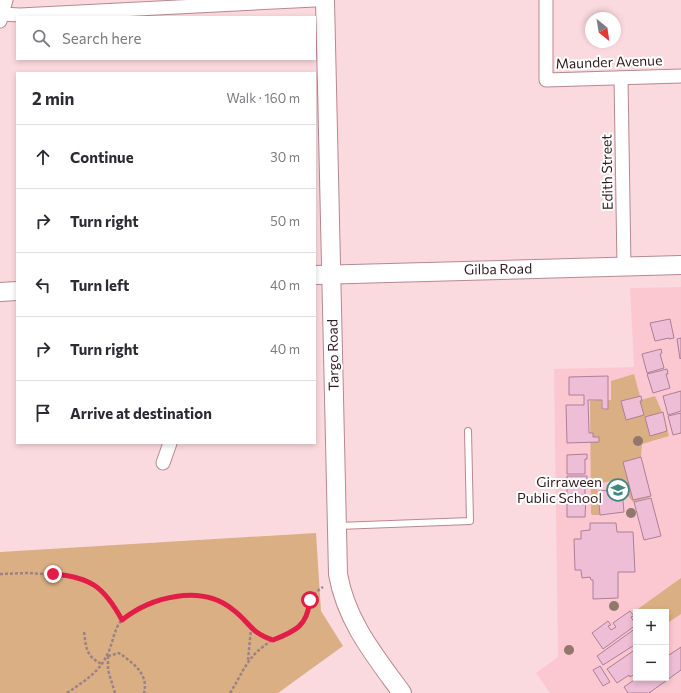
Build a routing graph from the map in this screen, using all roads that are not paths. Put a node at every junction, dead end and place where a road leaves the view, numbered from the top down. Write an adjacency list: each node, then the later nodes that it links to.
1 (6, 0): 5 (street)
2 (315, 0): 5 (street)
3 (325, 0): 10 (street, Targo Road)
4 (546, 0): 7 (street, Maunder Avenue)
5 (1, 18)
6 (681, 76): 7 (street, Maunder Avenue)
7 (621, 78): 9 (street, Edith Street)
8 (681, 265): 9 (street, Gilba Road)
9 (624, 266): 10 (street, Gilba Road)
10 (323, 274): 16 (street, Targo Road)
11 (16, 291): 12 (street)
12 (0, 292)
13 (468, 431): 16 (lane)
14 (170, 444): 15 (street)
15 (163, 463)
16 (337, 526): 17 (street, Targo Road)
17 (402, 693)

